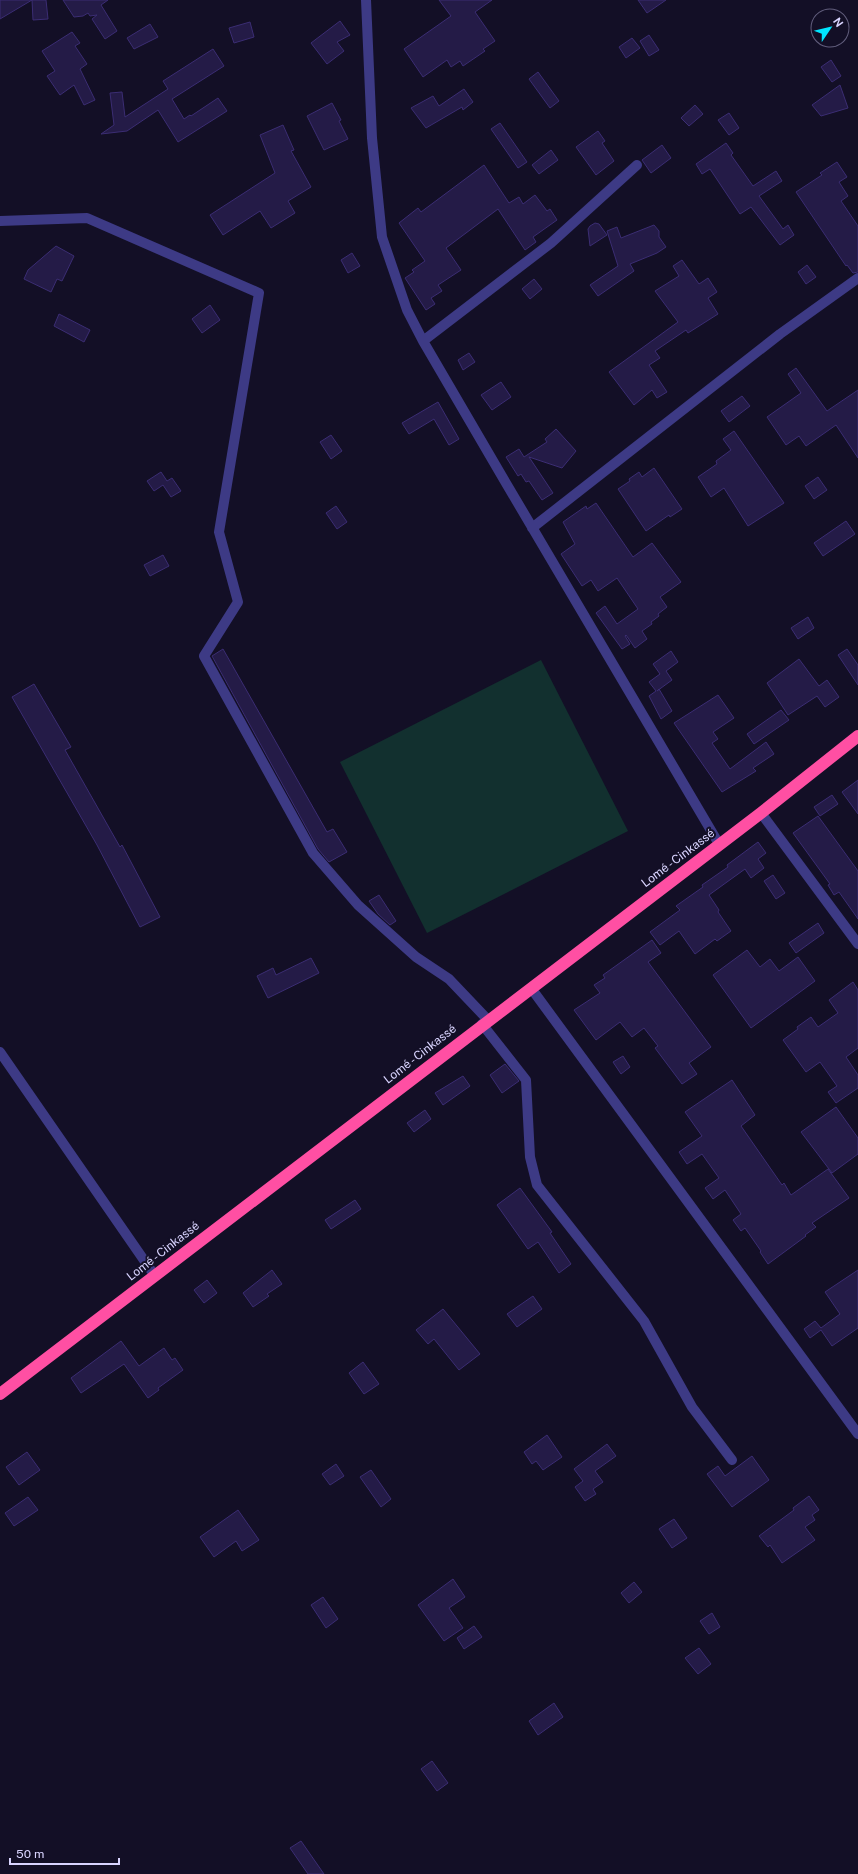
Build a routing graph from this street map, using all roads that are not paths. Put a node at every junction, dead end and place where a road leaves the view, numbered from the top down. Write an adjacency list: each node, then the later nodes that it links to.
1 (366, 0): 5 (street)
2 (637, 165): 5 (street)
3 (0, 221): 12 (street)
4 (858, 278): 6 (street)
5 (423, 341): 6 (street)
6 (532, 528): 9 (street)
7 (858, 736): 8 (highway, Lomé - Cinkassé)
8 (761, 813): 9 (highway, Lomé - Cinkassé); 10 (street)
9 (719, 844): 11 (highway, Lomé - Cinkassé)
10 (858, 944)
11 (530, 988): 12 (highway, Lomé - Cinkassé); 16 (street)
12 (485, 1022): 14 (highway, Lomé - Cinkassé); 17 (street)
13 (0, 1052): 14 (street)
14 (155, 1276): 15 (highway, Lomé - Cinkassé)
15 (0, 1394)
16 (858, 1434)
17 (732, 1460)

